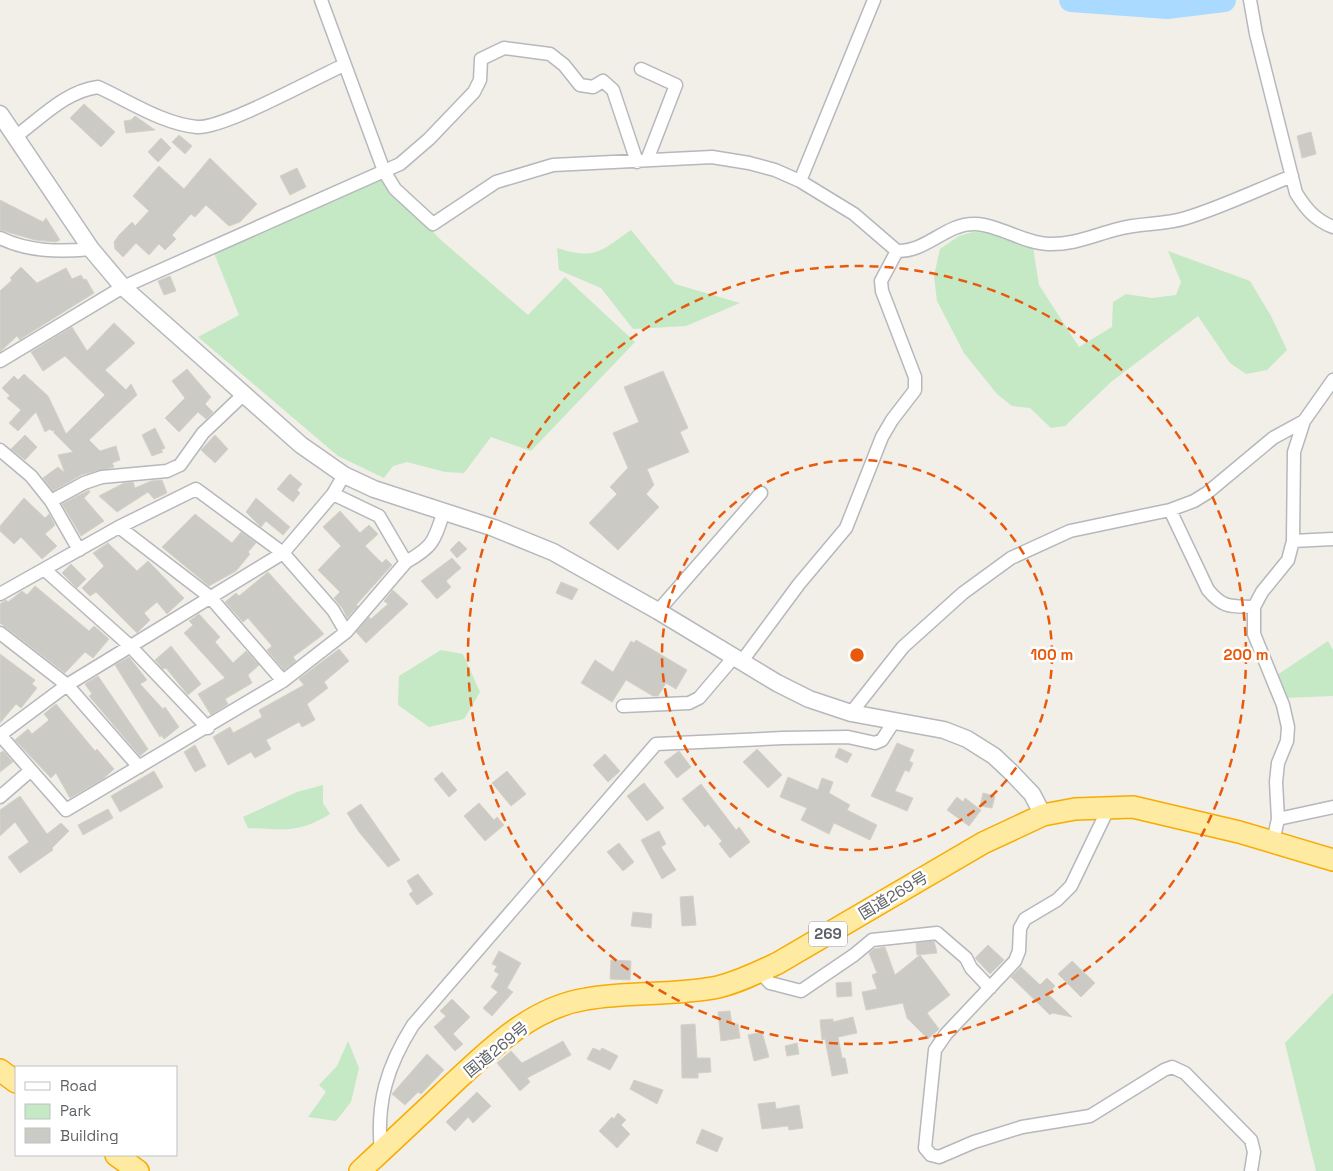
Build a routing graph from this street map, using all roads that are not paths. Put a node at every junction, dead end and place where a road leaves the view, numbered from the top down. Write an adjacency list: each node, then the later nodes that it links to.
1 (321, 0): 4 (street)
2 (874, 0): 11 (street)
3 (1250, 0): 10 (street)
4 (344, 65): 7 (street); 9 (street)
5 (641, 69): 8 (street)
6 (0, 114): 7 (street)
7 (15, 137): 14 (street)
8 (642, 161): 9 (street); 9 (street); 11 (street)
9 (384, 171): 16 (street)
10 (1292, 176): 12 (street); 15 (street)
11 (800, 182): 15 (street)
12 (1333, 227)
13 (0, 238): 14 (street)
14 (91, 249): 16 (street)
15 (897, 251): 42 (street)
16 (123, 287): 17 (street); 19 (street)
17 (0, 362)
18 (1333, 380): 20 (street)
19 (242, 395): 22 (street); 25 (street)
20 (1304, 421): 26 (street); 30 (street)
21 (0, 450): 25 (street)
22 (344, 474): 24 (street); 27 (street)
23 (762, 493): 38 (street)
24 (333, 494): 32 (street); 33 (street)
25 (51, 501): 31 (street)
26 (1170, 510): 37 (street); 46 (street)
27 (444, 511): 33 (street); 38 (street)
28 (119, 527): 31 (street); 32 (street); 36 (street)
29 (1333, 539): 30 (street)
30 (1293, 541): 37 (street)
31 (79, 550): 34 (street)
32 (283, 554): 36 (street); 39 (street)
33 (406, 562): 39 (street)
34 (45, 570): 35 (street); 41 (street)
35 (0, 594)
36 (210, 597): 41 (street); 43 (street)
37 (1254, 607): 56 (street)
38 (658, 611): 42 (street)
39 (346, 632): 43 (street)
40 (0, 633): 44 (street)
41 (130, 645): 44 (street); 48 (street)
42 (738, 659): 45 (street); 46 (street)
43 (283, 681): 48 (street)
44 (66, 685): 49 (street); 50 (street)
45 (623, 706)
46 (850, 713): 47 (street)
47 (895, 720): 55 (street); 63 (street)
48 (208, 728): 50 (street)
49 (0, 735): 51 (street)
50 (139, 767): 51 (street)
51 (30, 770): 52 (street)
52 (0, 797)
53 (1109, 807): 55 (highway, 国道269号 / 269); 57 (highway, 国道269号 / 269); 60 (street)
54 (1333, 807): 56 (street)
55 (1043, 815): 59 (highway, 国道269号 / 269)
56 (1278, 819): 57 (street)
57 (1273, 842): 58 (highway, 国道269号 / 269)
58 (1333, 860)
59 (760, 972): 60 (street); 63 (highway, 国道269号 / 269)
60 (990, 988): 67 (street)
61 (0, 1070): 62 (highway)
62 (15, 1081)
63 (381, 1151): 66 (highway, 国道269号 / 269)
64 (117, 1156): 65 (highway)
65 (138, 1171)
66 (360, 1171)
67 (1251, 1171)

